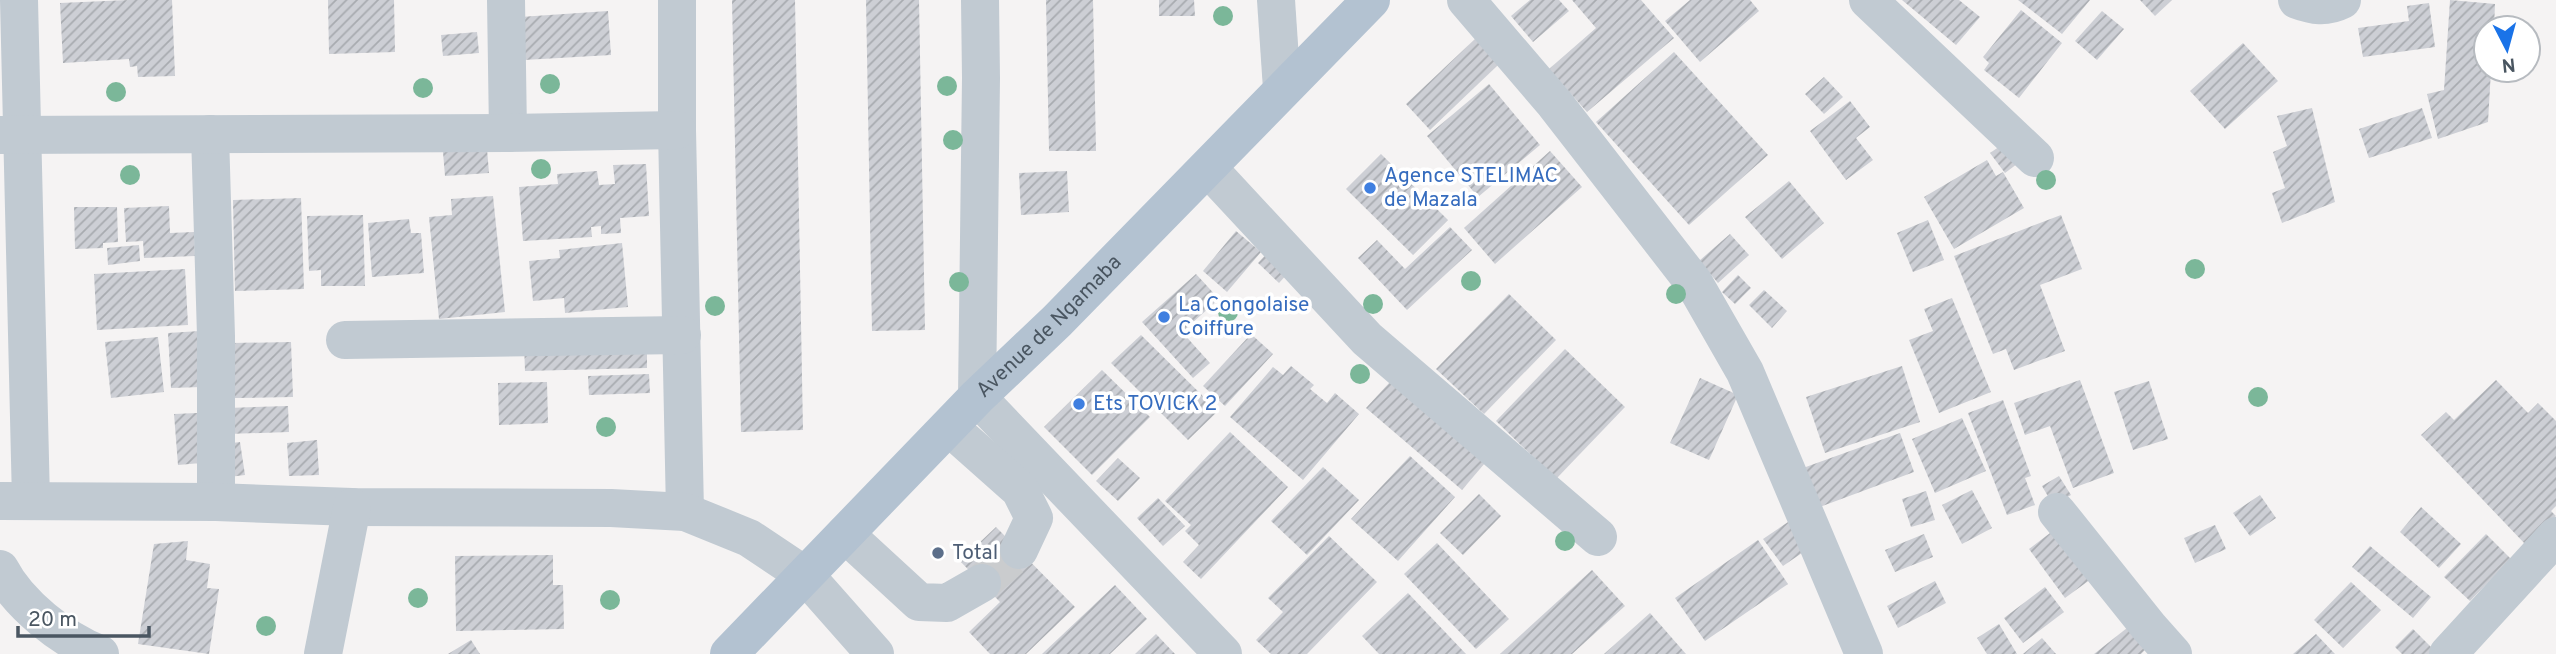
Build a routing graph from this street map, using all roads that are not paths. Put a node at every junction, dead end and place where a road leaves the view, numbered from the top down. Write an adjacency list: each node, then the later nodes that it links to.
1 (19, 0): 15 (street)
2 (506, 0): 13 (street)
3 (677, 0): 12 (street)
4 (980, 0): 20 (street)
5 (1276, 0): 11 (street)
6 (1371, 0): 11 (main road, Avenue de Ngamaba)
7 (1466, 0): 39 (street)
8 (1868, 0): 16 (street)
9 (2297, 0): 10 (street)
10 (2342, 0)
11 (1282, 89): 17 (main road, Avenue de Ngamaba)
12 (677, 130): 13 (street); 18 (street)
13 (508, 133): 14 (street)
14 (210, 134): 15 (street); 23 (street)
15 (11, 135): 22 (street)
16 (2035, 158)
17 (1208, 168): 20 (main road, Avenue de Ngamaba); 29 (street)
18 (682, 335): 19 (street); 25 (street)
19 (345, 340)
20 (977, 397): 21 (main road, Avenue de Ngamaba); 38 (street)
21 (949, 427): 27 (main road, Avenue de Ngamaba); 30 (street)
22 (15, 501): 23 (street)
23 (216, 502): 24 (street)
24 (352, 507): 25 (street); 35 (street)
25 (685, 512): 32 (street)
26 (2057, 512): 40 (street)
27 (845, 534): 32 (main road, Avenue de Ngamaba); 33 (street)
28 (2556, 536): 41 (street)
29 (1598, 537)
30 (1019, 550)
31 (0, 569): 34 (street)
32 (806, 576): 36 (main road, Avenue de Ngamaba); 37 (street)
33 (982, 583)
34 (100, 654)
35 (324, 654)
36 (729, 654)
37 (875, 654)
38 (1223, 654)
39 (1864, 654)
40 (2174, 654)
41 (2448, 654)

